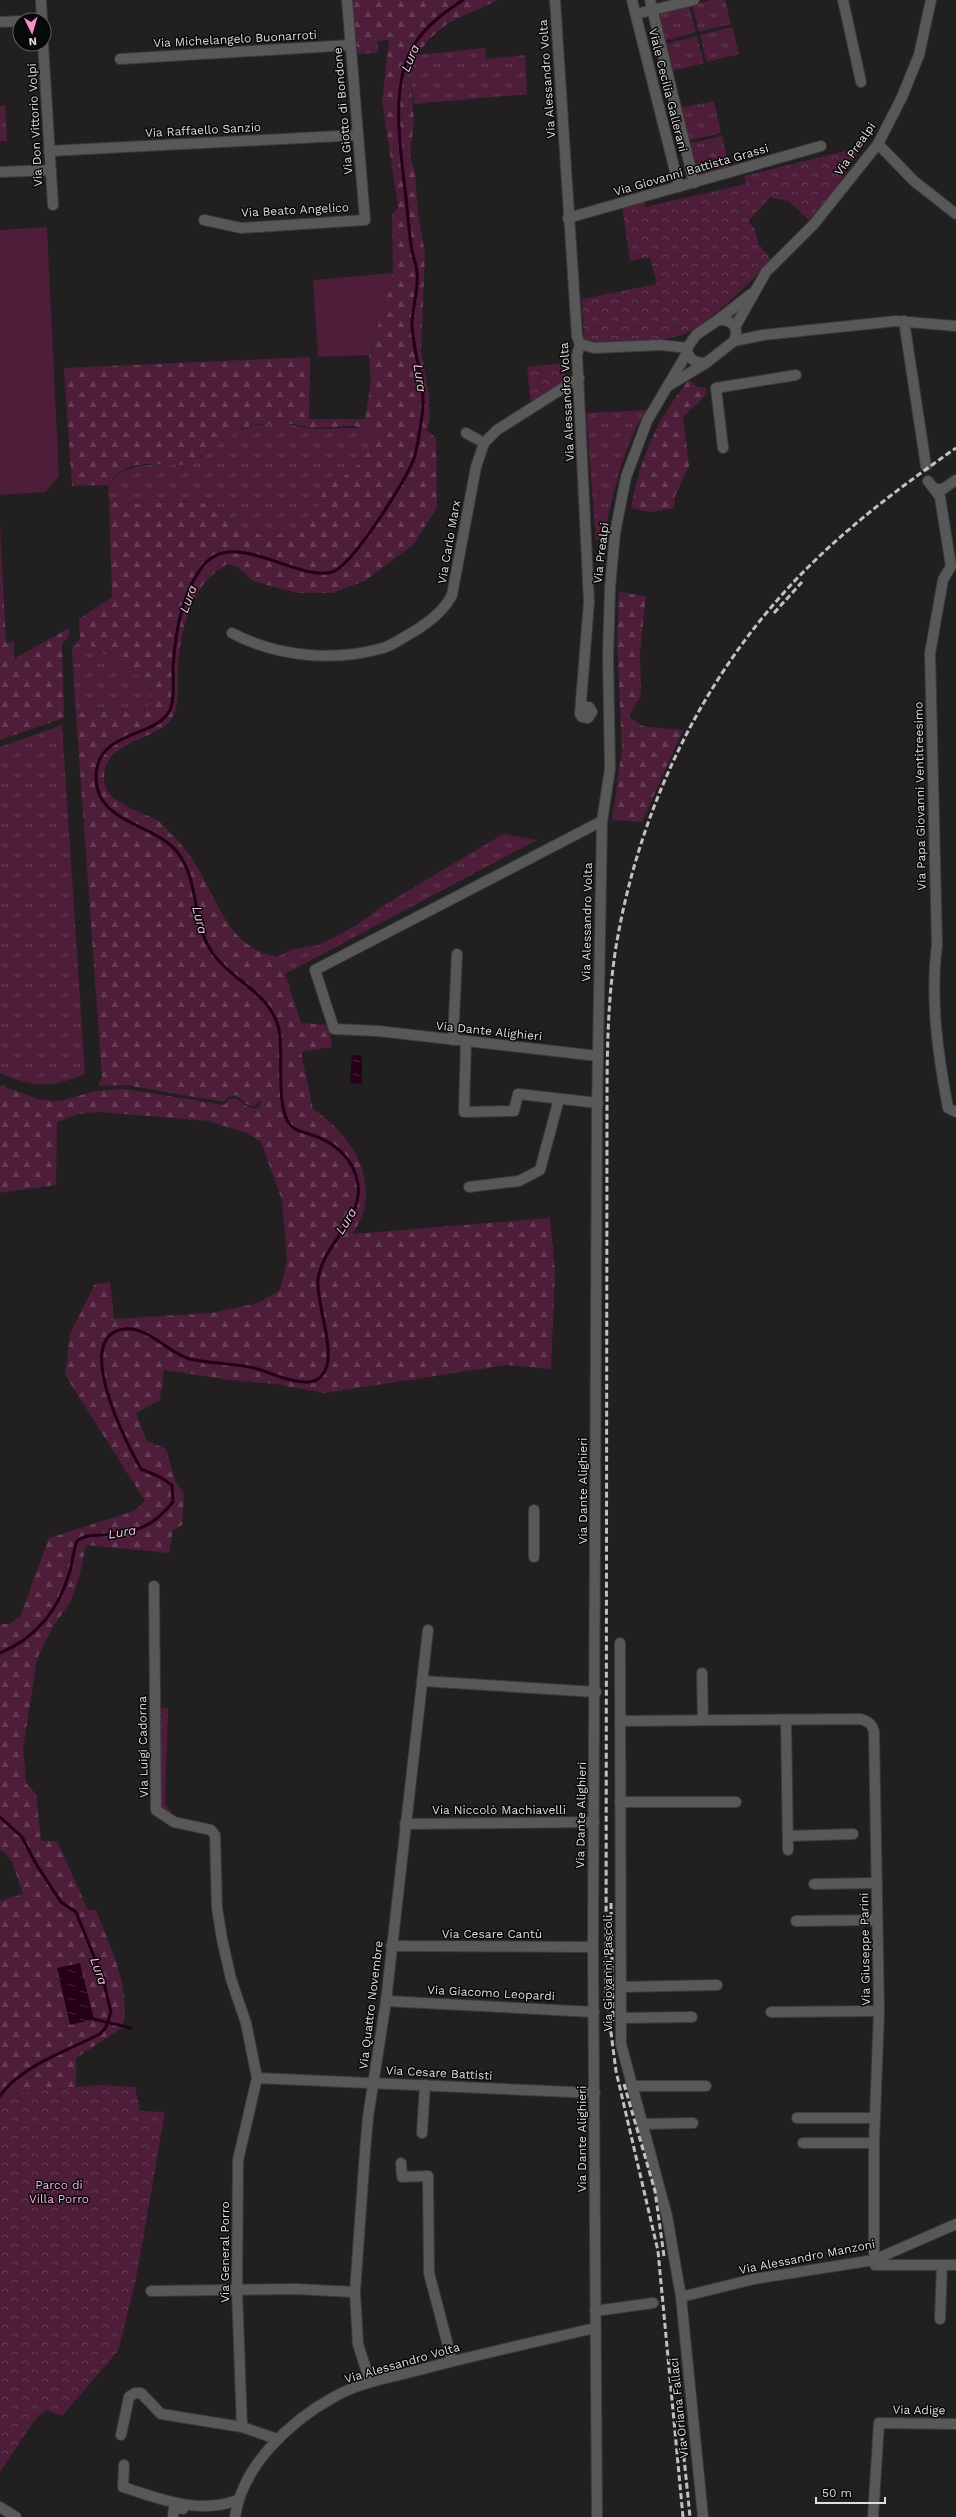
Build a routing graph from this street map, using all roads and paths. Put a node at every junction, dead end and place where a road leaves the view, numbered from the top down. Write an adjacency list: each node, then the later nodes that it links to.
1 (41, 0): 10 (street)
2 (347, 0): 14 (street, Via Giotto di Bondone)
3 (555, 0): 28 (street, Via Alessandro Volta)
4 (632, 0): 11 (street, Viale Cecilia Gallerani)
5 (650, 0): 9 (street)
6 (694, 0): 9 (street)
7 (843, 0): 17 (street)
8 (931, 0): 19 (street, Via Prealpi)
9 (652, 10): 11 (street); 24 (street)
10 (42, 12)
11 (636, 14): 25 (street, Viale Cecilia Gallerani)
12 (12, 21): 13 (street)
13 (0, 22)
14 (351, 45): 16 (street, Via Michelangelo Buonarroti); 18 (street, Via Giotto di Bondone)
15 (43, 52): 21 (street, Via Don Vittorio Volpi)
16 (120, 59)
17 (861, 82)
18 (358, 135): 21 (street, Via Raffaello Sanzio); 30 (street, Via Giotto di Bondone)
19 (878, 144): 27 (street); 31 (street, Via Prealpi)
20 (821, 146): 24 (street, Via Giovanni Battista Grassi)
21 (49, 151): 22 (street, Via Don Vittorio Volpi)
22 (51, 170): 23 (street); 26 (street, Via Don Vittorio Volpi)
23 (0, 172)
24 (694, 183): 25 (street, Via Giovanni Battista Grassi)
25 (679, 187): 28 (street, Via Giovanni Battista Grassi)
26 (53, 205)
27 (956, 214)
28 (568, 218): 39 (street, Via Alessandro Volta)
29 (204, 220): 30 (street, Via Beato Angelico)
30 (365, 220)
31 (757, 288): 32 (street, Via Prealpi); 35 (street, Via Prealpi)
32 (718, 320): 35 (street); 36 (street, Via Prealpi)
33 (904, 321): 34 (street); 37 (street); 49 (street)
34 (956, 326)
35 (736, 328): 37 (street); 38 (street, Via Prealpi)
36 (696, 335): 40 (street); 41 (street, Via Prealpi)
37 (763, 335): 38 (street)
38 (734, 341): 42 (street, Via Prealpi)
39 (580, 344): 40 (street); 44 (street, Via Alessandro Volta)
40 (661, 345): 41 (street)
41 (687, 350): 42 (street); 45 (street, Via Prealpi)
42 (706, 363): 45 (street, Via Prealpi)
43 (796, 375): 48 (street)
44 (579, 378): 47 (street, Via Carlo Marx); 52 (street, Via Alessandro Volta)
45 (666, 387): 53 (street, Via Prealpi)
46 (466, 433): 47 (street)
47 (484, 443): 51 (street, Via Carlo Marx)
48 (723, 448)
49 (926, 466)
50 (956, 480): 61 (street, Via Papa Giovanni Ventitreesimo)
51 (232, 633)
52 (582, 707)
53 (610, 732): 54 (street, Via Alessandro Volta)
54 (602, 821): 56 (street, Via Dante Alighieri); 58 (street, Via Alessandro Volta)
55 (457, 954): 56 (street)
56 (453, 1040): 57 (street, Via Dante Alighieri)
57 (466, 1041): 58 (street, Via Dante Alighieri); 59 (street)
58 (598, 1056): 60 (street, Via Alessandro Volta)
59 (559, 1099): 60 (street); 62 (street)
60 (598, 1108): 70 (street, Via Dante Alighieri)
61 (956, 1112)
62 (469, 1187)
63 (534, 1510): 64 (street)
64 (534, 1557)
65 (154, 1586): 95 (street, Via Luigi Cadorna)
66 (428, 1630): 69 (street, Via Quattro Novembre)
67 (620, 1643): 73 (street, Via Giovanni Pascoli)
68 (702, 1673): 71 (street)
69 (422, 1681): 70 (street); 77 (street, Via Quattro Novembre)
70 (596, 1692): 76 (street, Via Dante Alighieri)
71 (703, 1720): 72 (street, Via Giuseppe Parini); 73 (street, Via Giuseppe Parini)
72 (786, 1720): 79 (street); 81 (street, Via Giuseppe Parini)
73 (620, 1721): 74 (street, Via Giovanni Pascoli)
74 (620, 1802): 75 (street); 88 (street, Via Giovanni Pascoli)
75 (736, 1802)
76 (594, 1822): 77 (street, Via Niccolò Machiavelli); 86 (street, Via Dante Alighieri)
77 (406, 1824): 85 (street, Via Quattro Novembre)
78 (853, 1834): 79 (street)
79 (788, 1836): 80 (street)
80 (788, 1850)
81 (877, 1883): 82 (street); 83 (street, Via Giuseppe Parini)
82 (814, 1884)
83 (877, 1920): 84 (street); 90 (street, Via Giuseppe Parini)
84 (796, 1921)
85 (391, 1946): 86 (street, Via Cesare Cantù); 89 (street, Via Quattro Novembre)
86 (593, 1947): 91 (street, Via Dante Alighieri)
87 (717, 1985): 88 (street)
88 (621, 1987): 94 (street, Via Giovanni Pascoli)
89 (386, 2001): 91 (street, Via Giacomo Leopardi); 96 (street, Via Quattro Novembre)
90 (879, 2011): 92 (street); 102 (street, Via Giuseppe Parini)
91 (594, 2012): 100 (street, Via Dante Alighieri)
92 (771, 2012)
93 (692, 2017): 94 (street)
94 (621, 2018): 98 (street, Via Giovanni Pascoli)
95 (257, 2078): 96 (street, Via Cesare Battisti); 113 (street, Via General Porro)
96 (374, 2083): 97 (street, Via Cesare Battisti); 115 (street, Via Quattro Novembre)
97 (425, 2085): 100 (street, Via Cesare Battisti); 105 (street)
98 (631, 2086): 99 (street); 104 (street, Via Giovanni Pascoli)
99 (706, 2086)
100 (595, 2093): 118 (street, Via Dante Alighieri)
101 (797, 2118): 102 (street)
102 (875, 2118): 107 (street, Via Giuseppe Parini)
103 (693, 2123): 104 (street)
104 (641, 2124): 116 (street, Via Giovanni Pascoli)
105 (422, 2133)
106 (803, 2143): 107 (street)
107 (874, 2143): 110 (street, Via Giuseppe Parini)
108 (401, 2163): 121 (street)
109 (956, 2224): 110 (street, Via Alessandro Manzoni)
110 (874, 2260): 111 (street); 116 (street, Via Alessandro Manzoni)
111 (942, 2265): 112 (street); 119 (street)
112 (956, 2265)
113 (237, 2290): 114 (street); 115 (street); 124 (street, Via General Porro)
114 (151, 2291)
115 (355, 2292): 122 (street, Via Quattro Novembre)
116 (681, 2297): 137 (street, Via Oriana Fallaci)
117 (653, 2303): 118 (street)
118 (595, 2311): 120 (street, Via Dante Alighieri)
119 (940, 2319)
120 (595, 2328): 121 (street, Via Alessandro Volta); 136 (street, Via Dante Alighieri)
121 (452, 2361): 122 (street, Via Alessandro Volta)
122 (370, 2382): 126 (street, Via Alessandro Volta)
123 (956, 2424): 138 (street, Via Adige)
124 (242, 2427): 125 (street); 126 (street)
125 (121, 2435)
126 (277, 2439): 128 (street, Via Alessandro Volta)
127 (124, 2465): 129 (street)
128 (238, 2500): 129 (street); 135 (street, Via Alessandro Volta)
129 (170, 2503): 132 (street)
130 (0, 2507): 131 (street)
131 (16, 2517)
132 (169, 2517)
133 (173, 2517): 134 (street)
134 (230, 2517)
135 (235, 2517)
136 (596, 2517)
137 (703, 2517)
138 (873, 2517)

